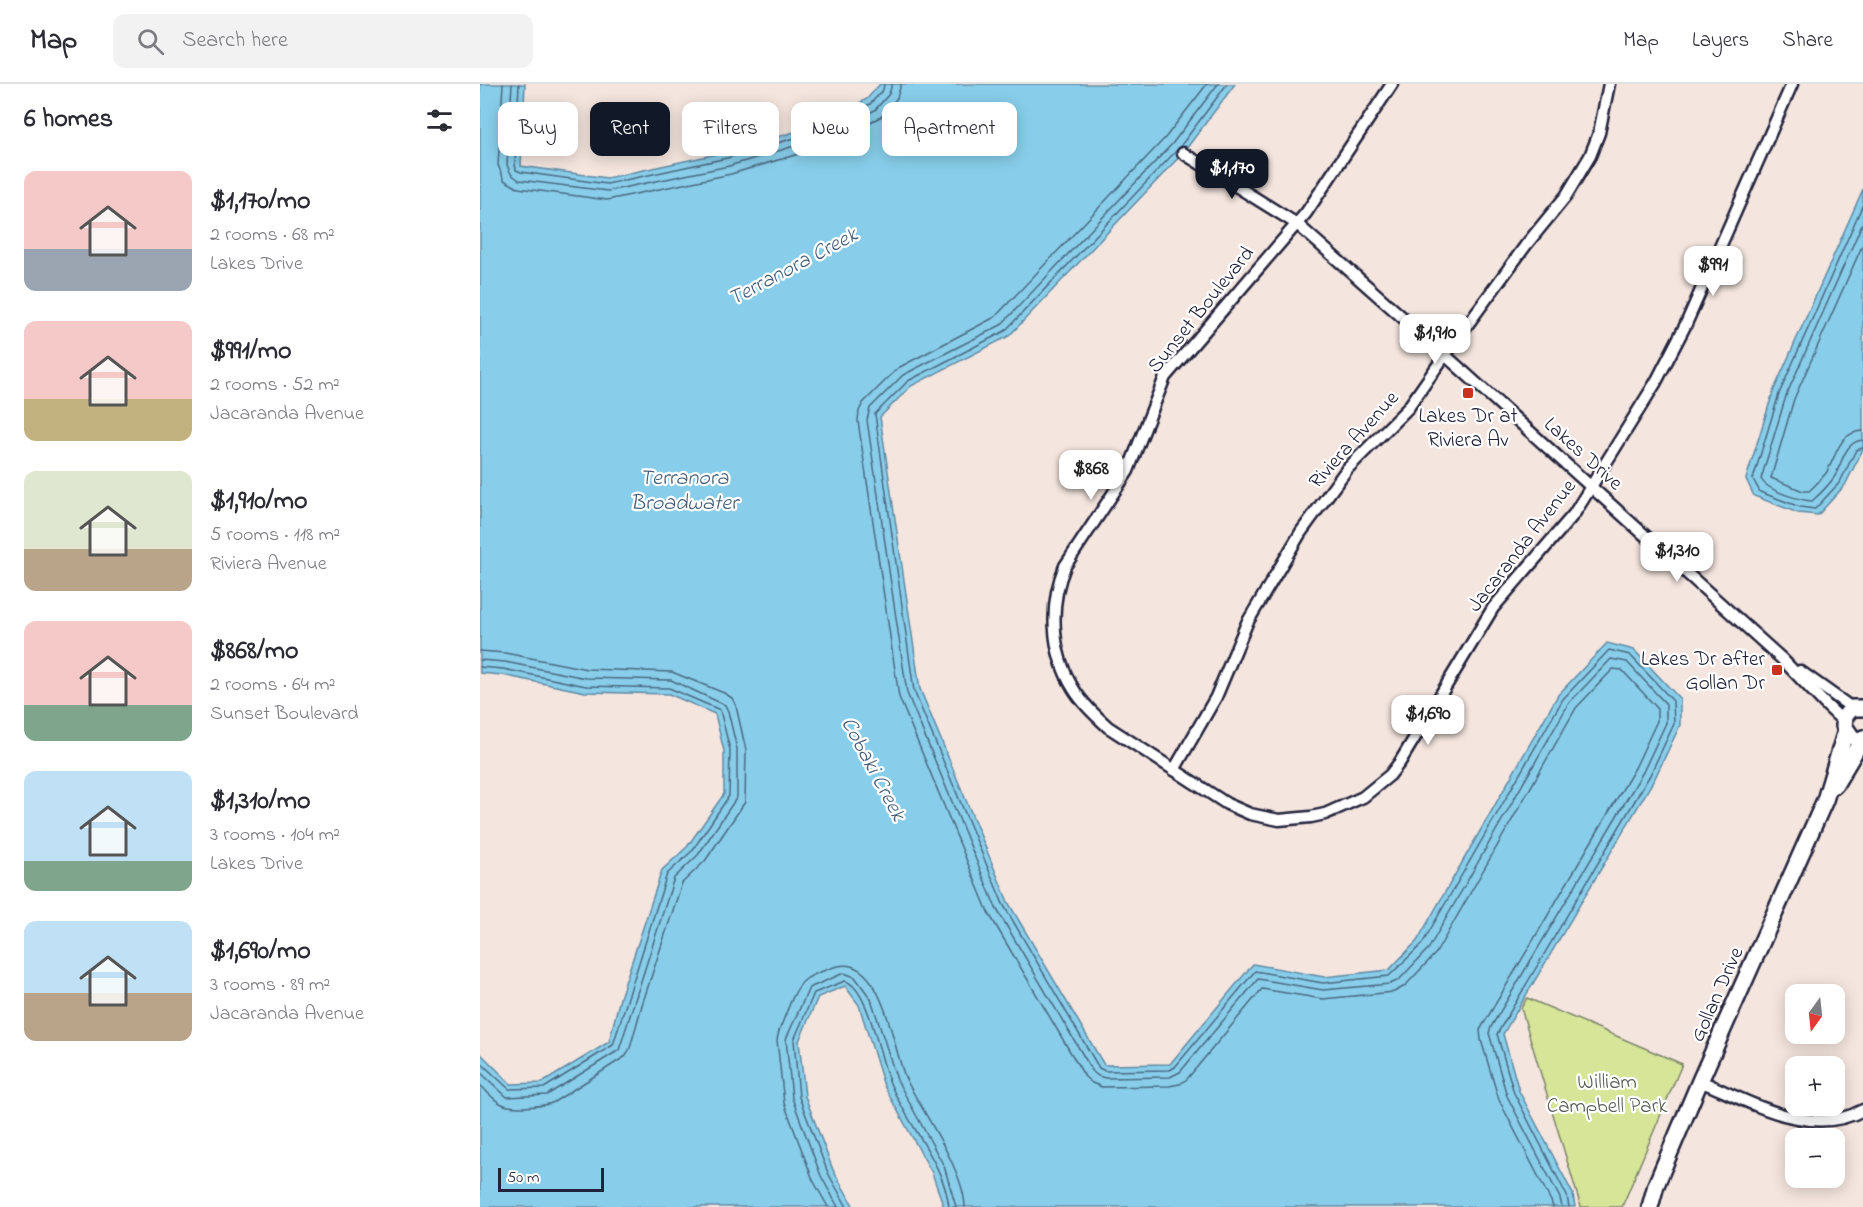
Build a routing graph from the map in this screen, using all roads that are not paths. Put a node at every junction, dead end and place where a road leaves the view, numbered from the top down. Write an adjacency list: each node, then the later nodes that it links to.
1 (1392, 84): 5 (street, Sunset Boulevard)
2 (1610, 84): 6 (street, Riviera Avenue)
3 (1792, 84): 7 (street, Jacaranda Avenue)
4 (1183, 153): 5 (street, Lakes Drive)
5 (1297, 224): 6 (street, Lakes Drive); 10 (street, Sunset Boulevard)
6 (1445, 355): 7 (street, Lakes Drive); 10 (street, Riviera Avenue)
7 (1592, 487): 8 (street, Lakes Drive); 10 (street, Jacaranda Avenue)
8 (1854, 711): 9 (street); 11 (street, Gollan Drive)
9 (1863, 738): 11 (street, Gollan Drive)
10 (1174, 770)
11 (1825, 800): 12 (street, Gollan Drive)
12 (1700, 1081): 13 (street); 14 (street, Gollan Drive)
13 (1863, 1110)
14 (1656, 1185): 15 (street); 16 (street, Gollan Drive)
15 (1643, 1207)
16 (1650, 1207)

